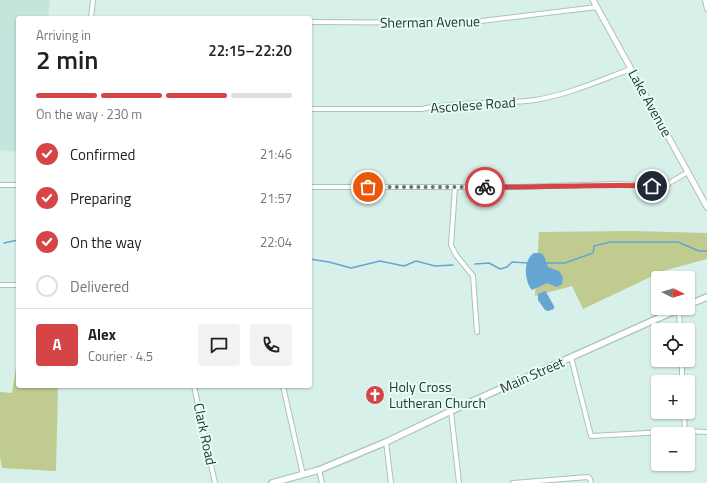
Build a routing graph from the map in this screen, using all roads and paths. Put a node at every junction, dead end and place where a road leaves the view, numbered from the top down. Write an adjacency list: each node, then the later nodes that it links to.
1 (93, 0): 6 (street)
2 (593, 0): 4 (street, Lake Avenue)
3 (704, 0): 5 (street)
4 (597, 7): 7 (street, Sherman Avenue); 8 (street, Lake Avenue)
5 (707, 8)
6 (91, 16)
7 (312, 22)
8 (631, 69): 9 (street, Ascolese Road); 10 (street, Lake Avenue)
9 (312, 109)
10 (688, 172): 14 (street); 15 (street, Lake Avenue)
11 (0, 185): 12 (street)
12 (16, 185)
13 (312, 187): 14 (street)
14 (455, 187): 21 (street)
15 (707, 207)
16 (0, 285): 17 (street)
17 (16, 285)
18 (707, 297): 19 (main road)
19 (695, 302)
20 (664, 315): 22 (main road, Main Street)
21 (477, 332)
22 (571, 357): 25 (main road, Main Street); 28 (street)
23 (194, 388): 32 (street, Clark Road)
24 (283, 388): 31 (street)
25 (451, 411): 29 (main road, Main Street); 36 (street)
26 (707, 432): 27 (street)
27 (695, 433)
28 (651, 434)
29 (386, 442): 30 (main road, Main Street); 35 (street)
30 (319, 470): 31 (main road, Main Street); 34 (street)
31 (303, 475): 33 (main road, Main Street)
32 (215, 483)
33 (272, 483)
34 (322, 483)
35 (391, 483)
36 (459, 483)
37 (513, 483): 38 (street)
38 (591, 483)

